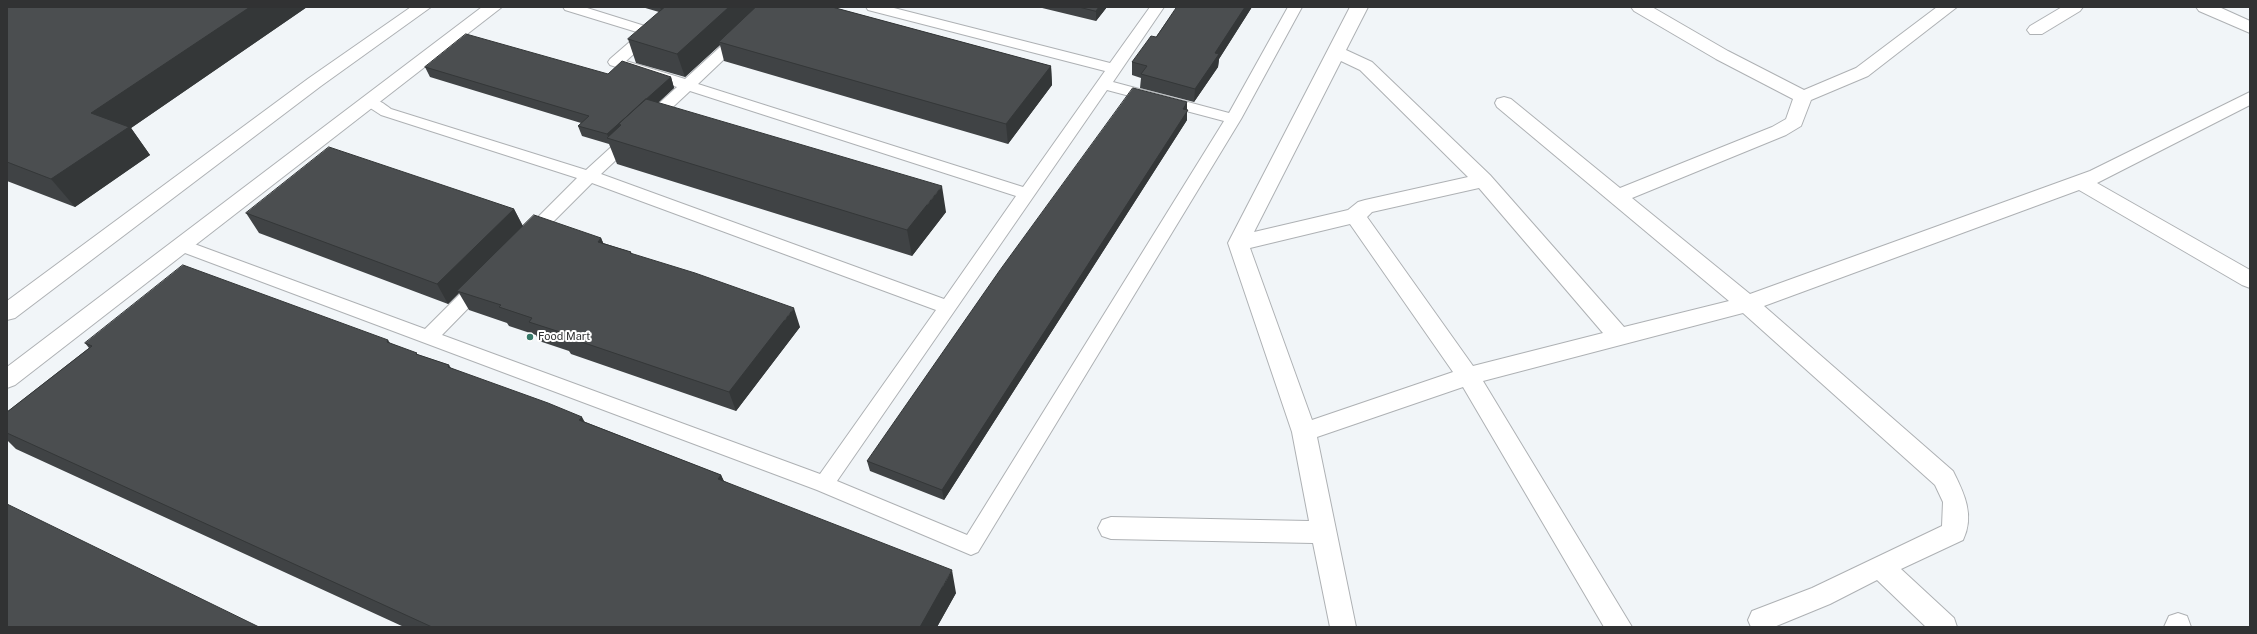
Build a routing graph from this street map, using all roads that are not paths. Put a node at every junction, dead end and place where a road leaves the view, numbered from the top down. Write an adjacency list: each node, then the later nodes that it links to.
1 (422, 7): 38 (street)
2 (493, 7): 23 (street)
3 (570, 7): 16 (lane)
4 (679, 7): 16 (lane)
5 (772, 7): 20 (lane)
6 (873, 7): 18 (lane)
7 (1157, 7): 18 (lane)
8 (1296, 7): 25 (lane)
9 (1359, 7): 17 (street)
10 (1640, 7): 21 (street)
11 (1948, 7): 21 (street)
12 (2074, 7): 15 (street)
13 (2205, 7): 14 (street)
14 (2250, 28)
15 (2036, 30)
16 (650, 32): 20 (lane)
17 (1336, 52): 27 (street); 32 (street)
18 (1114, 69): 19 (lane)
19 (1104, 84): 25 (lane); 29 (lane)
20 (686, 87): 26 (lane); 29 (lane)
21 (1804, 97): 30 (street)
22 (2250, 98): 28 (street)
23 (369, 102): 26 (lane); 33 (street)
24 (1504, 103): 30 (street)
25 (1233, 119): 45 (lane)
26 (589, 176): 34 (lane); 39 (lane)
27 (1483, 180): 31 (street); 41 (street)
28 (2080, 182): 36 (street); 37 (street)
29 (1027, 194): 39 (lane)
30 (1617, 198): 37 (street)
31 (1355, 216): 32 (street); 42 (street)
32 (1238, 243): 44 (street)
33 (183, 246): 40 (lane); 43 (street)
34 (517, 248)
35 (495, 270): 40 (lane)
36 (2250, 280)
37 (1747, 304): 41 (street); 48 (street)
38 (9, 307)
39 (947, 308): 45 (lane)
40 (429, 336): 45 (lane)
41 (1620, 337): 42 (street)
42 (1468, 376): 44 (street); 51 (street)
43 (7, 379)
44 (1304, 432): 47 (street)
45 (824, 484)
46 (1111, 528): 47 (street)
47 (1324, 532): 50 (street)
48 (1880, 566): 49 (street); 52 (street)
49 (1758, 625)
50 (1343, 627)
51 (1619, 627)
52 (1944, 627)

